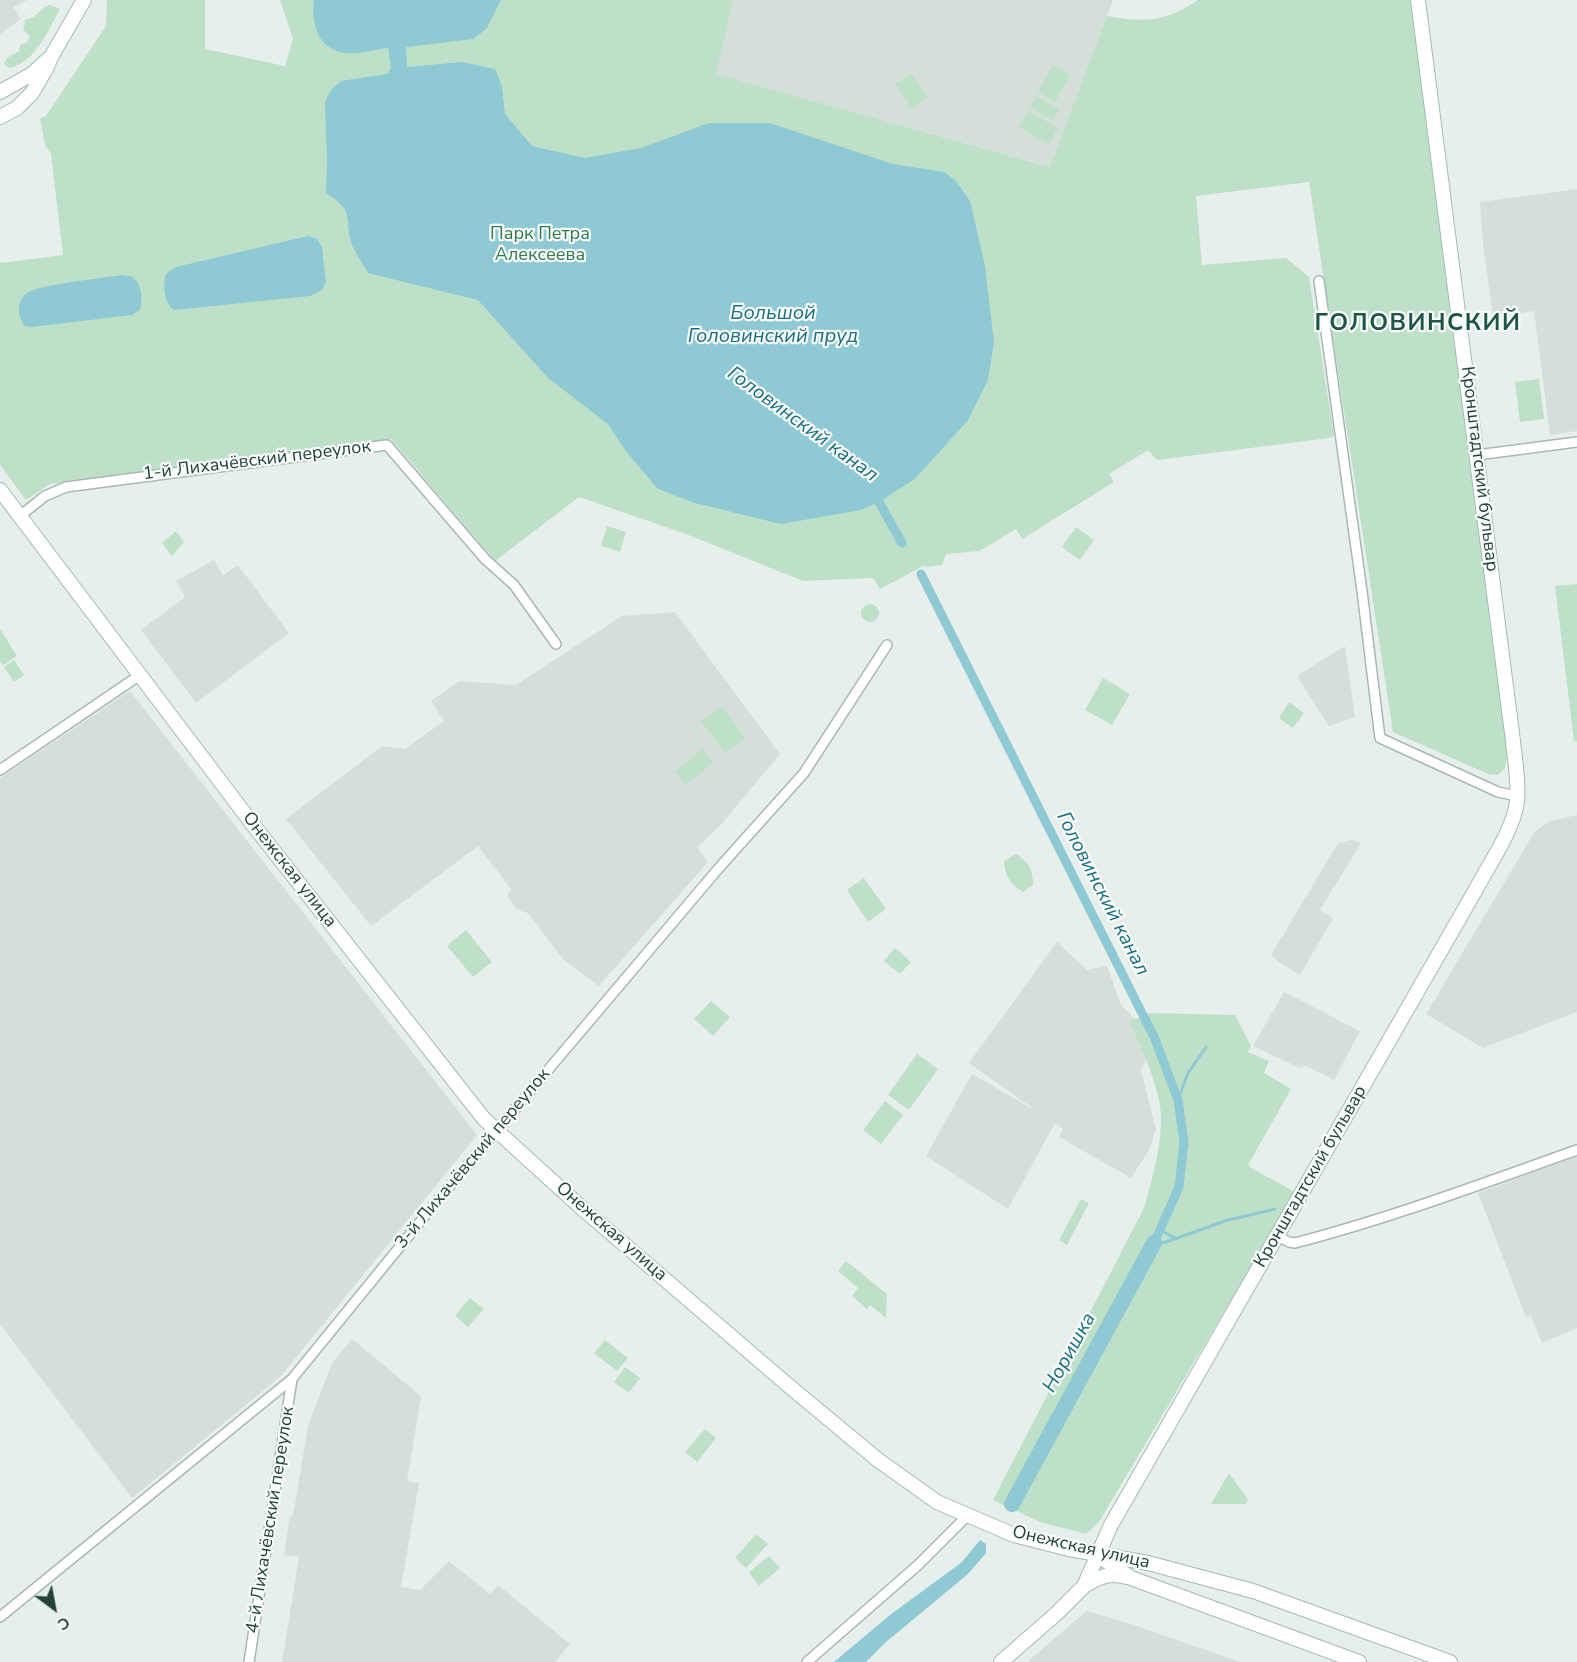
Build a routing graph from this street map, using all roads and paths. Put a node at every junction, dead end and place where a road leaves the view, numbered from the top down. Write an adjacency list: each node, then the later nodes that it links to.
1 (84, 0): 3 (main road)
2 (1418, 0): 8 (main road, Кронштадтский бульвар)
3 (51, 57): 4 (main road); 5 (main road)
4 (0, 92)
5 (0, 117)
6 (1319, 281): 15 (street)
7 (1577, 442): 8 (street)
8 (1477, 455): 15 (main road, Кронштадтский бульвар)
9 (0, 490): 10 (main road, Онежская улица)
10 (20, 516): 11 (street, 1-й Лихачёвский переулок); 13 (main road, Онежская улица)
11 (556, 644)
12 (887, 645): 16 (street, 3-й Лихачёвский переулок)
13 (140, 675): 14 (street); 16 (main road, Онежская улица)
14 (0, 770)
15 (1517, 796): 18 (main road, Кронштадтский бульвар)
16 (496, 1132): 19 (street, 3-й Лихачёвский переулок); 20 (main road, Онежская улица)
17 (1577, 1150): 18 (street)
18 (1277, 1236): 21 (main road, Кронштадтский бульвар)
19 (292, 1379): 24 (street, 3-й Лихачёвский переулок); 25 (street, 4-й Лихачёвский переулок)
20 (967, 1516): 21 (main road, Онежская улица); 26 (street)
21 (1098, 1555): 22 (main road); 23 (main road, Кронштадтский бульвар); 29 (main road, Онежская улица)
22 (1131, 1578): 23 (main road); 28 (main road)
23 (1084, 1586): 27 (main road)
24 (0, 1617)
25 (249, 1662)
26 (807, 1662)
27 (1001, 1662)
28 (1359, 1662)
29 (1450, 1662)

